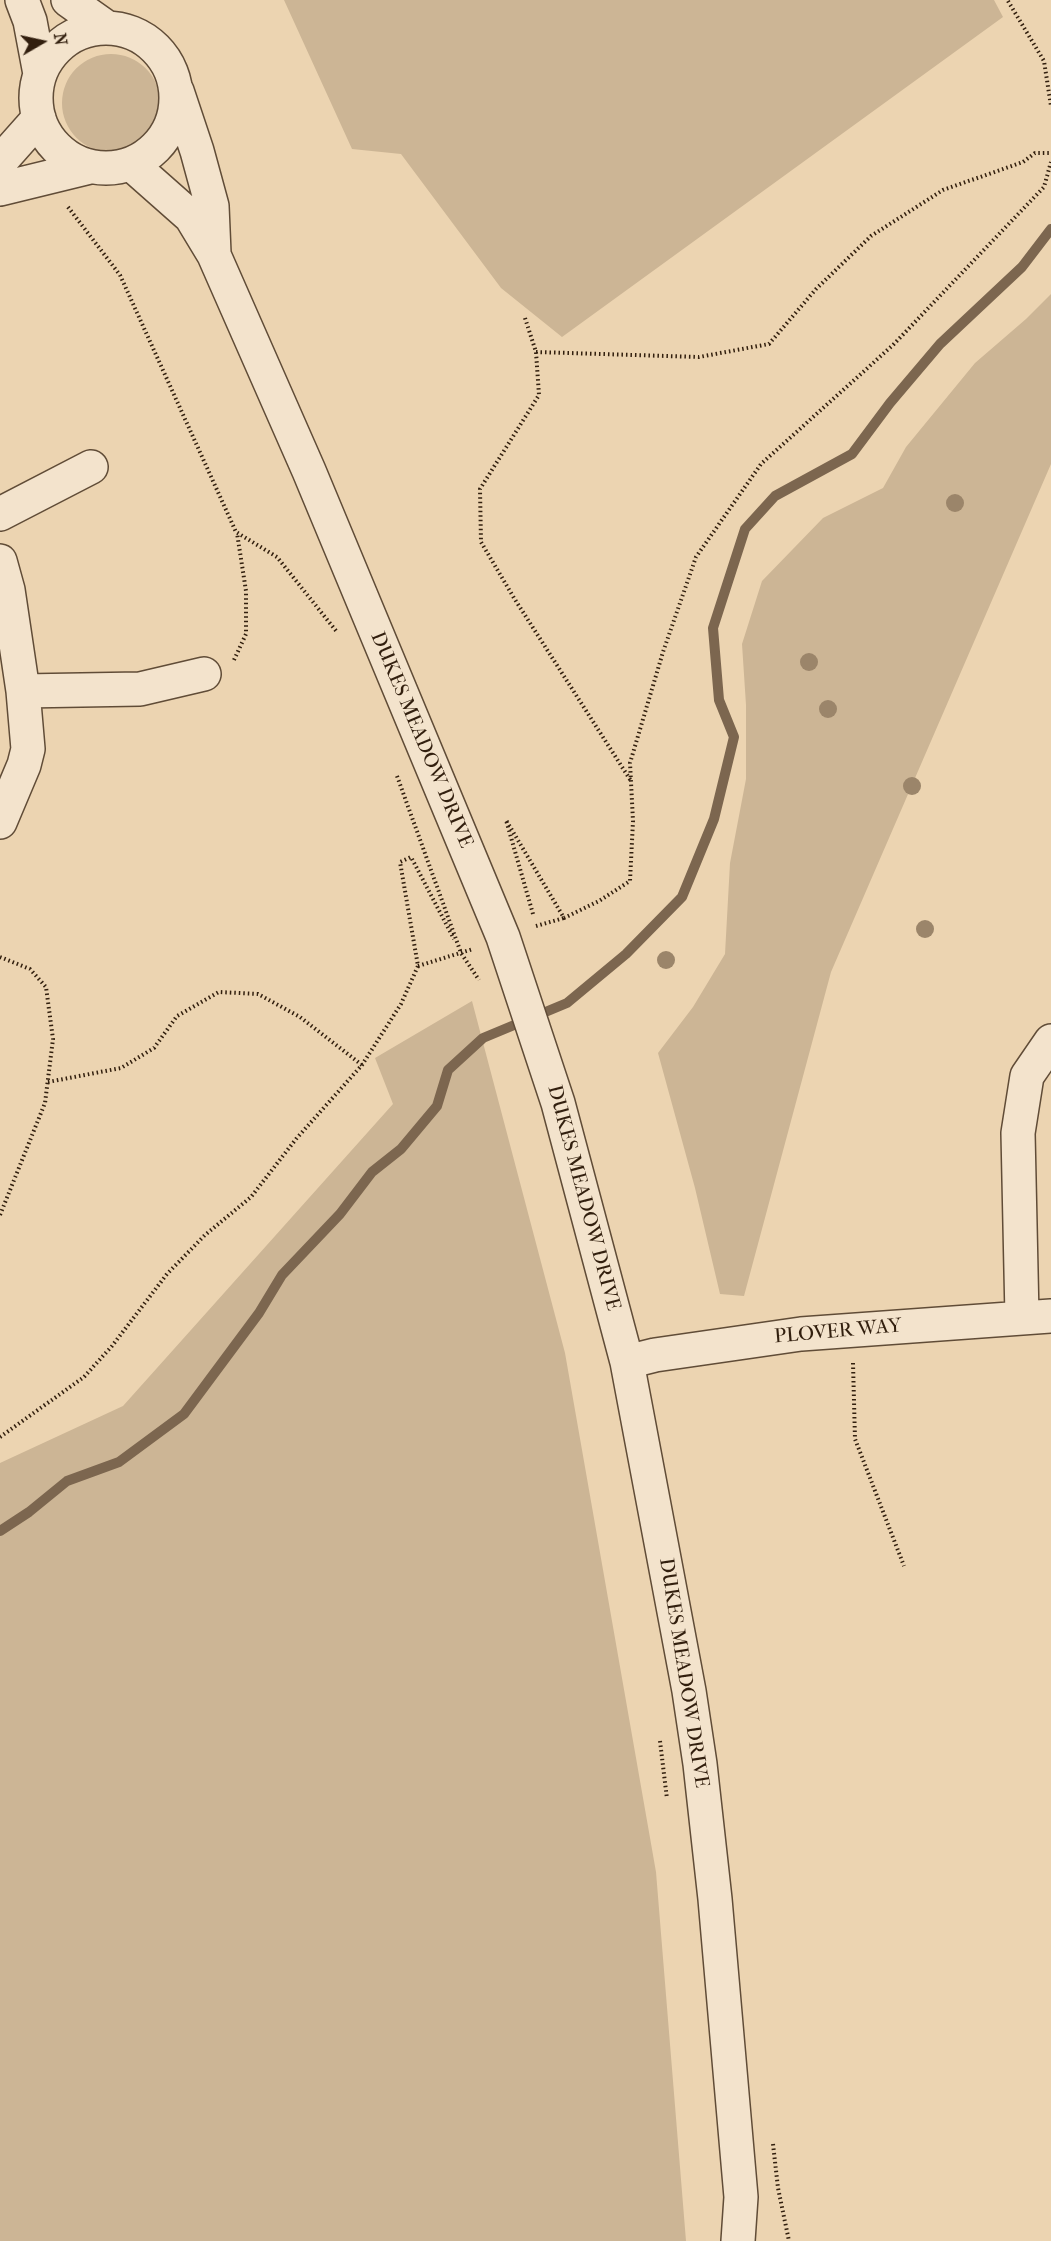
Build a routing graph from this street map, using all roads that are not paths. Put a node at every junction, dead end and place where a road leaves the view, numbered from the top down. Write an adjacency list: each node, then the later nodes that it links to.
1 (22, 0): 4 (street)
2 (68, 0): 3 (street)
3 (106, 27): 4 (street); 5 (street)
4 (40, 74): 6 (street)
5 (176, 87): 8 (street); 11 (street, DUKES MEADOW DRIVE)
6 (39, 118): 7 (street); 9 (street)
7 (0, 162)
8 (131, 164): 9 (street); 11 (street, DUKES MEADOW DRIVE)
9 (90, 166): 10 (street)
10 (0, 189)
11 (214, 255): 20 (street, DUKES MEADOW DRIVE)
12 (91, 466): 13 (street)
13 (0, 514)
14 (0, 561): 16 (street)
15 (204, 674): 16 (street)
16 (23, 691): 17 (street)
17 (0, 822)
18 (1051, 1041): 19 (street)
19 (1037, 1317): 20 (street, PLOVER WAY)
20 (627, 1362): 21 (street, DUKES MEADOW DRIVE)
21 (741, 2197): 22 (street, DUKES MEADOW DRIVE); 23 (street, DUKES MEADOW DRIVE)
22 (738, 2241)
23 (753, 2241)

